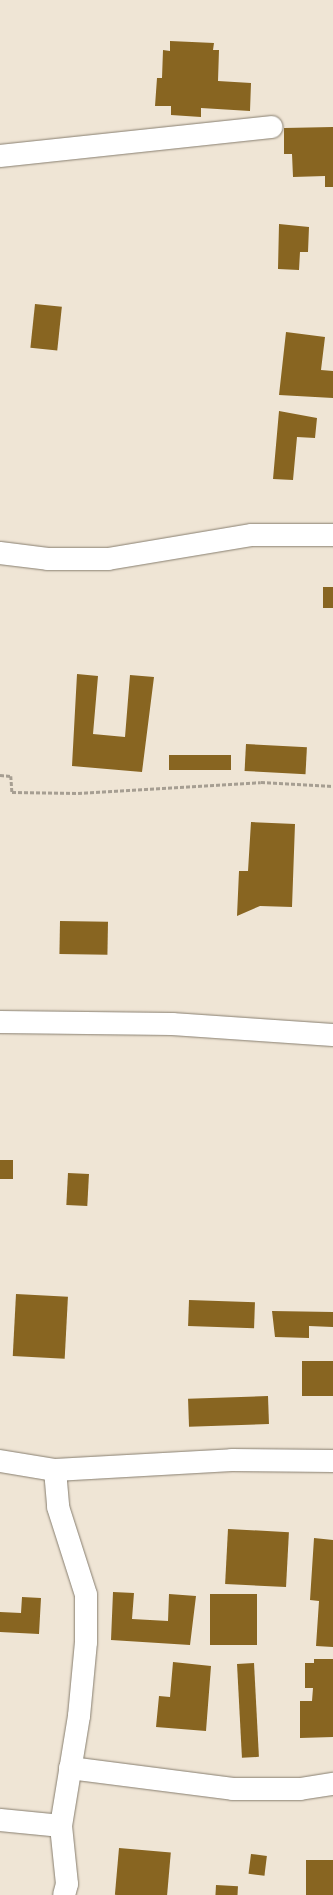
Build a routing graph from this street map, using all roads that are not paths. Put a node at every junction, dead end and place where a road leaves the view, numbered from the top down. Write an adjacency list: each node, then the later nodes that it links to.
1 (271, 127): 2 (street)
2 (0, 156)
3 (333, 535): 4 (street)
4 (0, 554)
5 (0, 1022): 6 (street)
6 (333, 1035)
7 (333, 1461): 9 (street)
8 (0, 1462): 9 (street)
9 (55, 1470): 10 (street)
10 (70, 1768): 11 (street); 13 (street)
11 (333, 1784)
12 (0, 1820): 13 (street)
13 (61, 1826): 14 (street)
14 (64, 1895)

